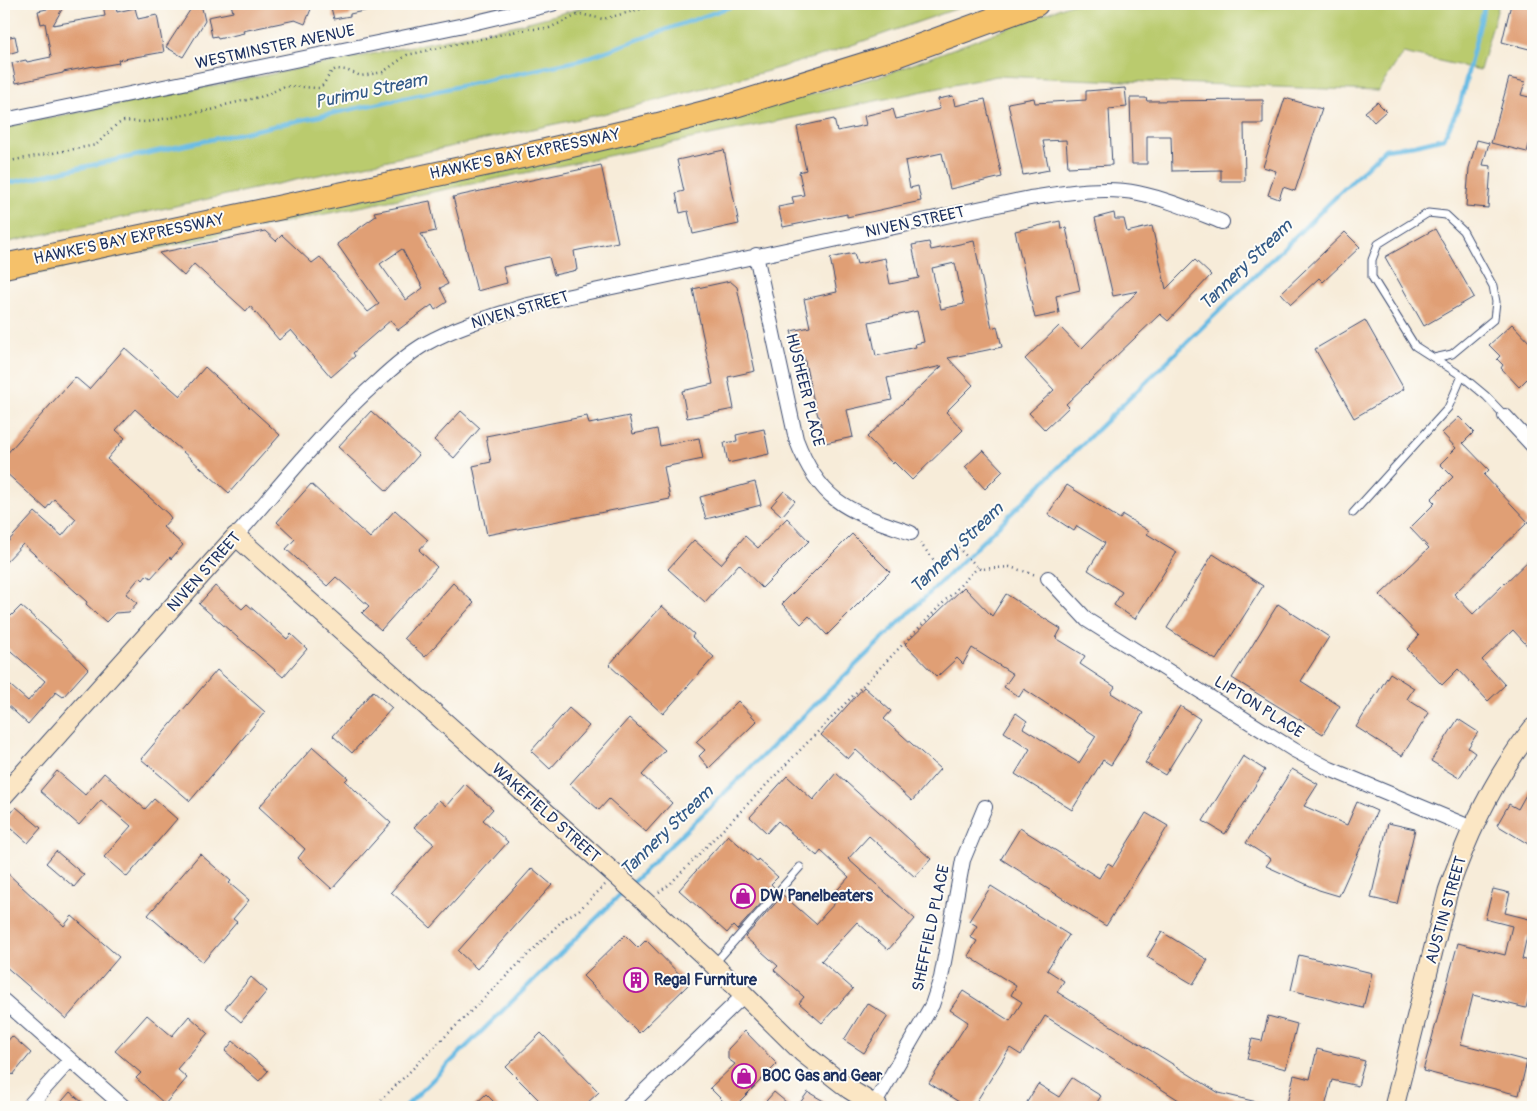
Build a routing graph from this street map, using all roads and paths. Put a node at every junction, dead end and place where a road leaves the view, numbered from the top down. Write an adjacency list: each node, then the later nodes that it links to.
1 (552, 4): 5 (street, WESTMINSTER AVENUE)
2 (661, 4): 6 (path)
3 (1006, 4): 8 (highway, HAWKE'S BAY EXPRESSWAY)
4 (1036, 4): 10 (highway, HAWKE'S BAY EXPRESSWAY)
5 (4, 120)
6 (4, 162)
7 (1222, 222): 9 (street, NIVEN STREET)
8 (4, 254)
9 (756, 256): 16 (street, HUSHEER PLACE); 17 (street, NIVEN STREET)
10 (4, 266)
11 (1434, 358): 11 (lane); 12 (lane)
12 (1462, 376): 13 (lane); 15 (lane)
13 (1505, 416): 14 (street)
14 (1533, 446)
15 (1353, 513)
16 (912, 532): 18 (path)
17 (236, 536): 21 (street, NIVEN STREET); 25 (street, WAKEFIELD STREET)
18 (978, 567): 19 (path); 26 (path)
19 (1048, 578): 23 (street, LIPTON PLACE)
20 (1533, 728): 23 (street, AUSTIN STREET)
21 (4, 795)
22 (985, 806): 31 (street, SHEFFIELD PLACE)
23 (1472, 828): 32 (street, AUSTIN STREET)
24 (800, 867): 27 (lane)
25 (620, 879): 26 (street, WAKEFIELD STREET); 35 (path)
26 (643, 899): 27 (street, WAKEFIELD STREET)
27 (714, 965): 28 (street, WAKEFIELD STREET)
28 (744, 995): 31 (street, WAKEFIELD STREET); 36 (street)
29 (4, 1000): 30 (street)
30 (70, 1060): 33 (street); 34 (street)
31 (876, 1106)
32 (1397, 1106)
33 (28, 1107)
34 (124, 1107)
35 (374, 1107)
36 (628, 1107)

